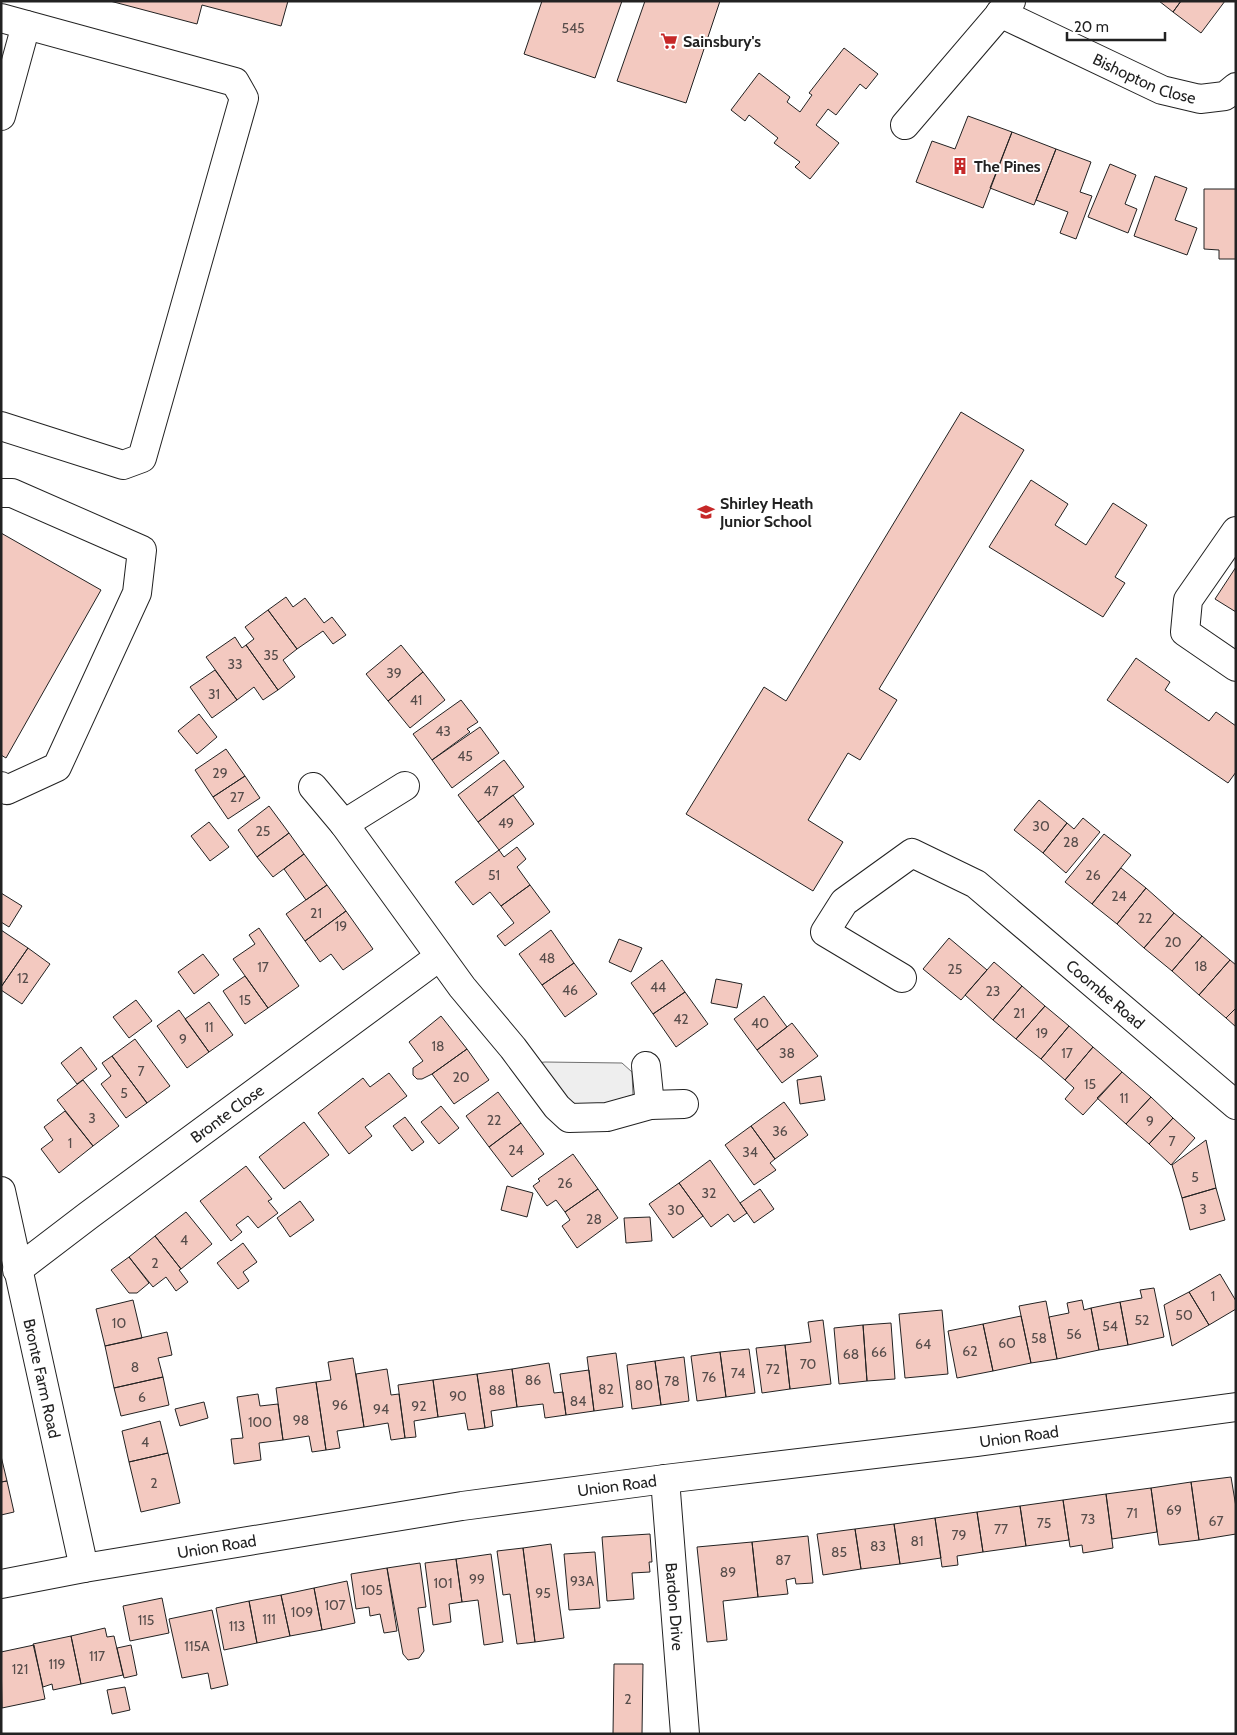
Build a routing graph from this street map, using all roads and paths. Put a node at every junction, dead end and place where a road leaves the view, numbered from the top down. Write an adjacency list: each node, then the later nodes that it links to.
1 (1005, 7): 3 (street, Bishopton Close); 5 (street, Bishopton Close)
2 (13, 21): 4 (street); 6 (street)
3 (1236, 87)
4 (1, 116)
5 (905, 125)
6 (1, 426)
7 (1, 493): 10 (street)
8 (1236, 531): 9 (street)
9 (1236, 667)
10 (1, 786)
11 (405, 786): 13 (street)
12 (313, 787): 13 (street)
13 (344, 824): 14 (street)
14 (439, 957): 18 (street); 21 (street, Bronte Close)
15 (902, 978): 19 (street, Coombe Road)
16 (646, 1066): 18 (street)
17 (684, 1104): 18 (street)
18 (650, 1105)
19 (1236, 1105)
20 (1, 1191): 21 (street, Bronte Farm Road)
21 (18, 1270): 24 (street, Bronte Farm Road)
22 (1236, 1407): 23 (street, Union Road)
23 (665, 1479): 24 (street, Union Road); 26 (street, Bardon Drive)
24 (84, 1568): 25 (street, Union Road)
25 (1, 1584)
26 (685, 1734)

